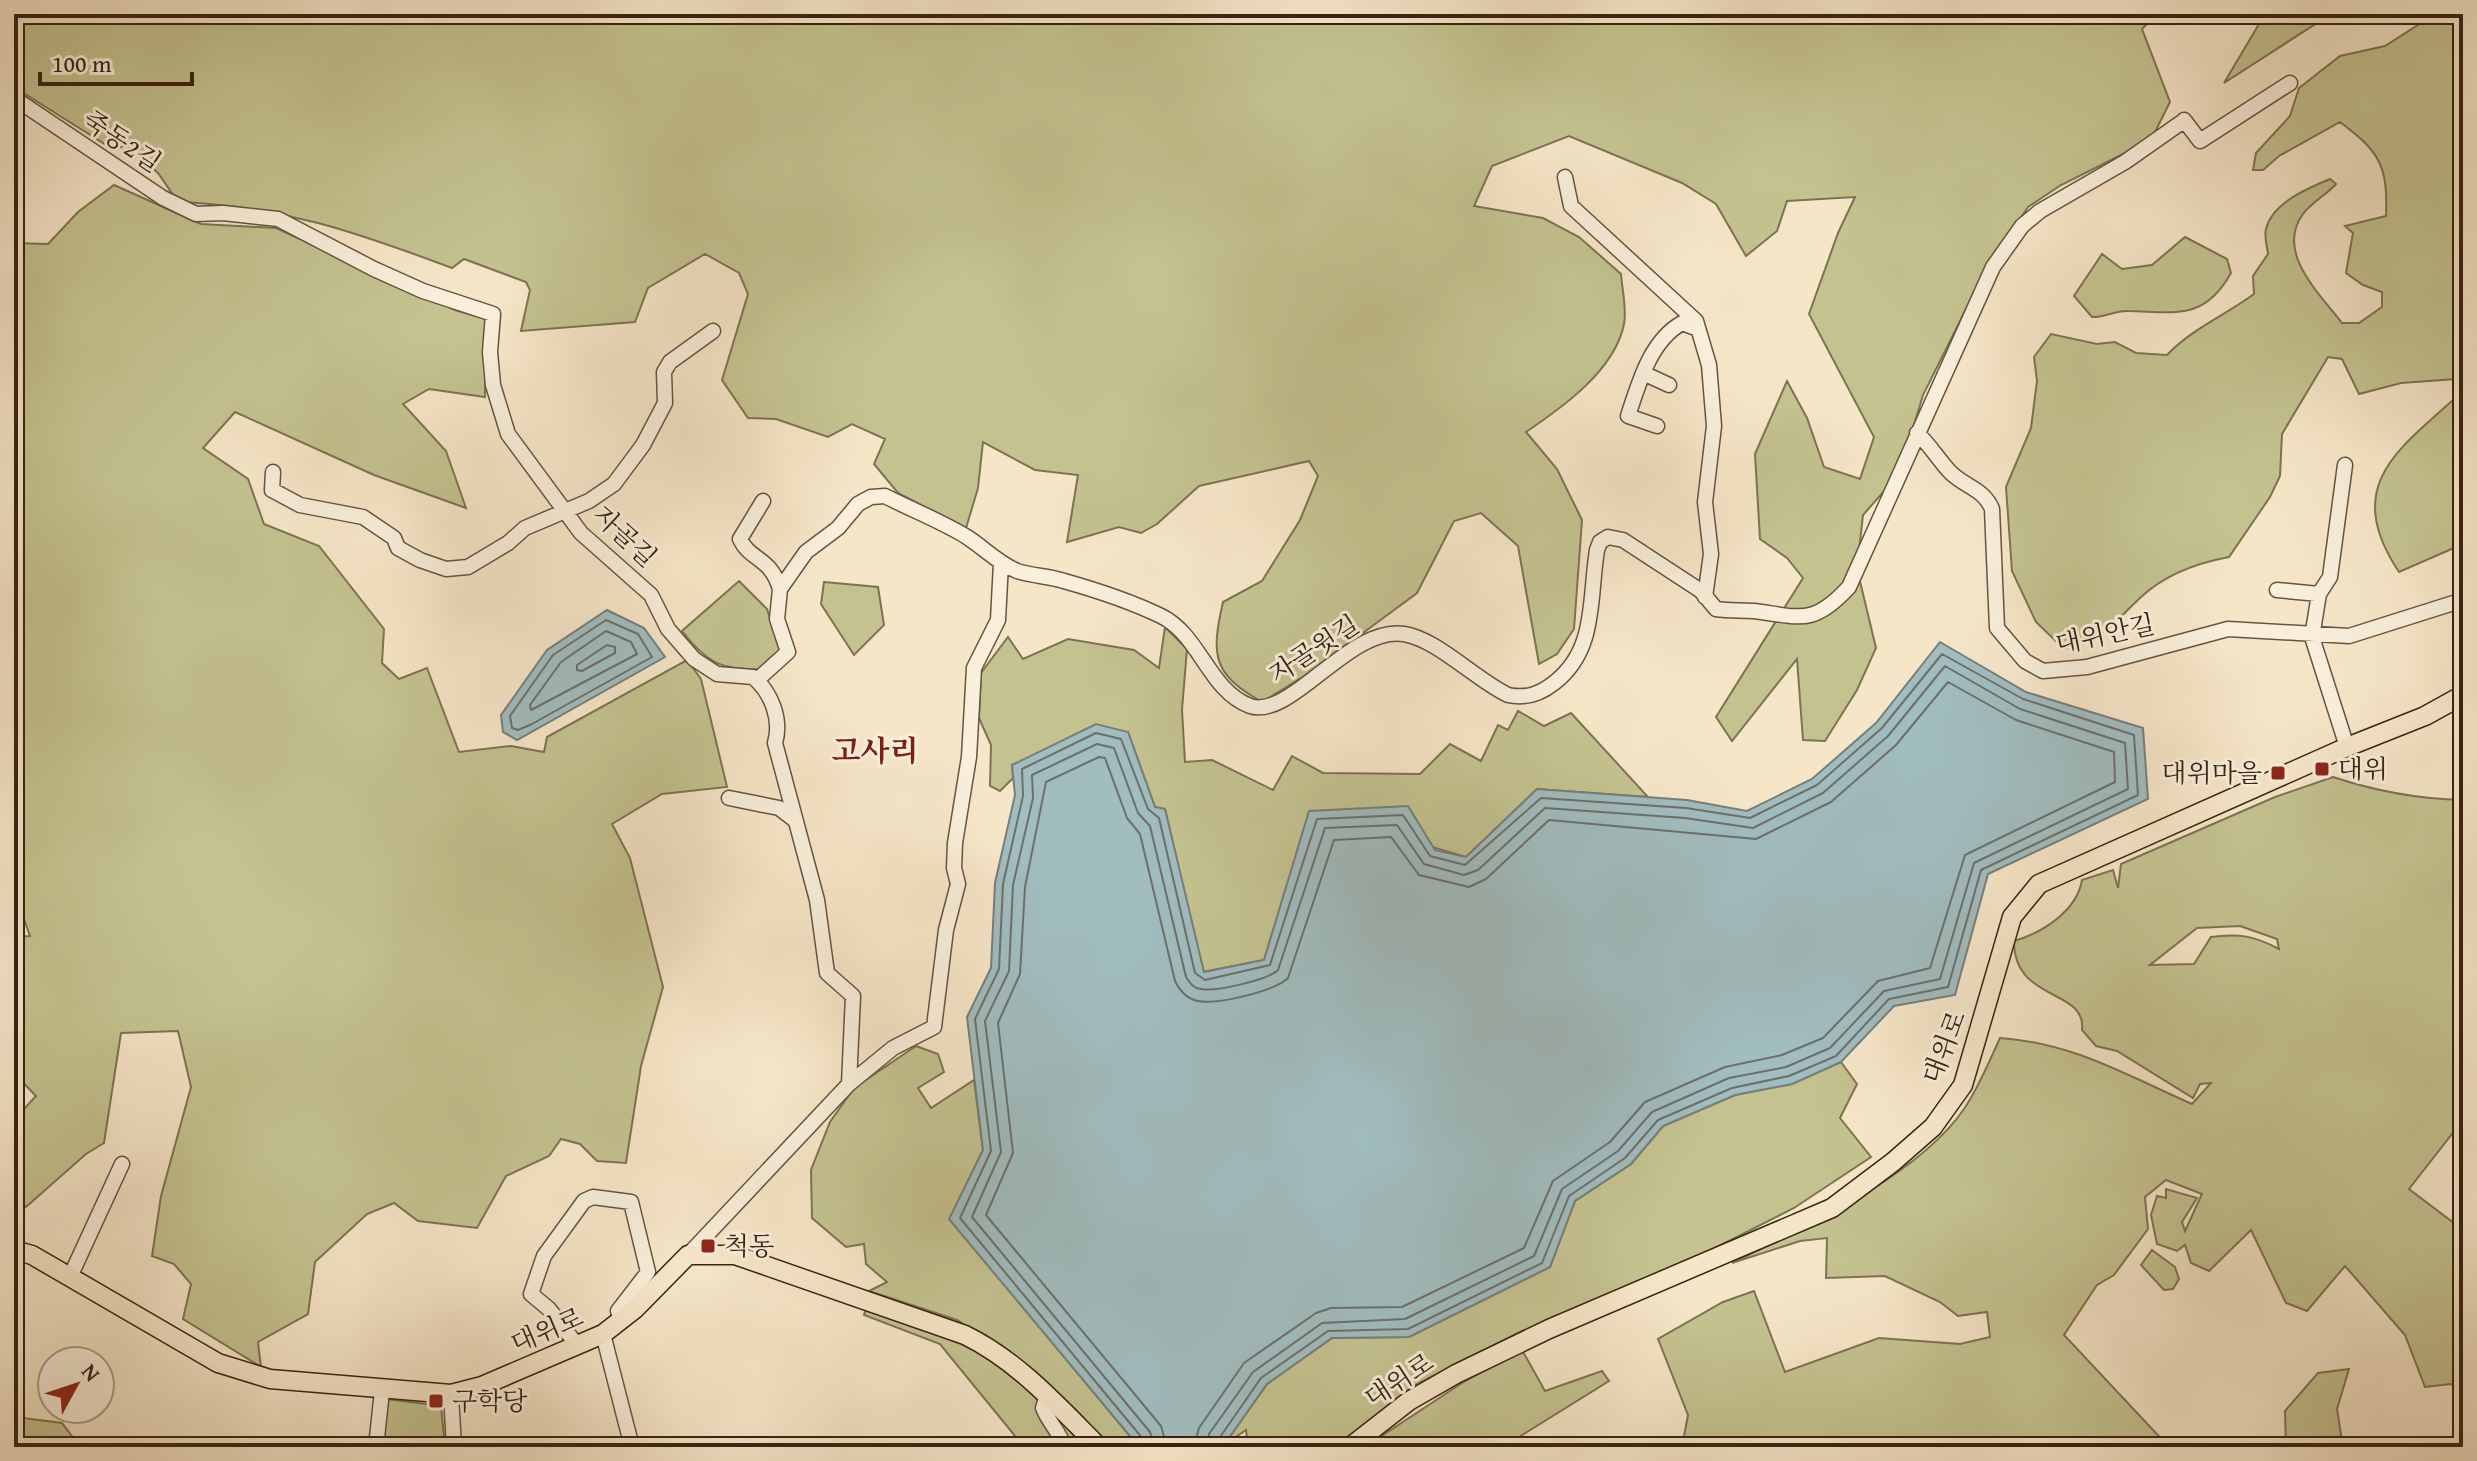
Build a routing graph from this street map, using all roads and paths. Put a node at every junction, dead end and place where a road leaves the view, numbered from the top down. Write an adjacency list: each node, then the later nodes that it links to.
1 (2290, 83): 10 (street)
2 (14, 98): 4 (street, 죽동2길)
3 (1565, 177): 5 (street)
4 (163, 198): 14 (street, 자골길)
5 (1698, 329): 7 (street); 19 (street)
6 (713, 331): 14 (street)
7 (1643, 373): 8 (street); 9 (street)
8 (1669, 385)
9 (1657, 426)
10 (1917, 433): 19 (street, 자골윗길); 21 (street, 대위안길)
11 (2345, 465): 18 (street)
12 (273, 472): 14 (street)
13 (763, 501): 16 (street)
14 (564, 510): 22 (street, 자골길)
15 (1001, 563): 16 (street, 자골윗길); 19 (street, 자골윗길); 27 (street)
16 (780, 589): 22 (street)
17 (2277, 590): 18 (street)
18 (2319, 594): 21 (street)
19 (1705, 597)
20 (2463, 600): 21 (street, 대위안길)
21 (2312, 637): 24 (street)
22 (757, 680): 26 (street)
23 (2463, 695): 24 (main road, 대위로)
24 (2347, 747): 43 (main road, 대위로)
25 (729, 798): 26 (street)
26 (796, 821): 27 (street)
27 (849, 1084): 30 (street)
28 (122, 1164): 31 (street)
29 (14, 1250): 31 (main road, 대위로)
30 (688, 1255): 32 (main road, 대위로); 37 (main road)
31 (70, 1277): 35 (main road, 대위로)
32 (621, 1319): 33 (main road, 대위로); 34 (street)
33 (603, 1334): 34 (main road, 대위로); 40 (street)
34 (577, 1345): 36 (main road, 대위로)
35 (382, 1391): 36 (main road, 대위로); 38 (street)
36 (451, 1394): 39 (street)
37 (1047, 1395): 41 (street); 42 (main road)
38 (376, 1447)
39 (454, 1447)
40 (632, 1447)
41 (1064, 1447)
42 (1099, 1447)
43 (1350, 1447)

